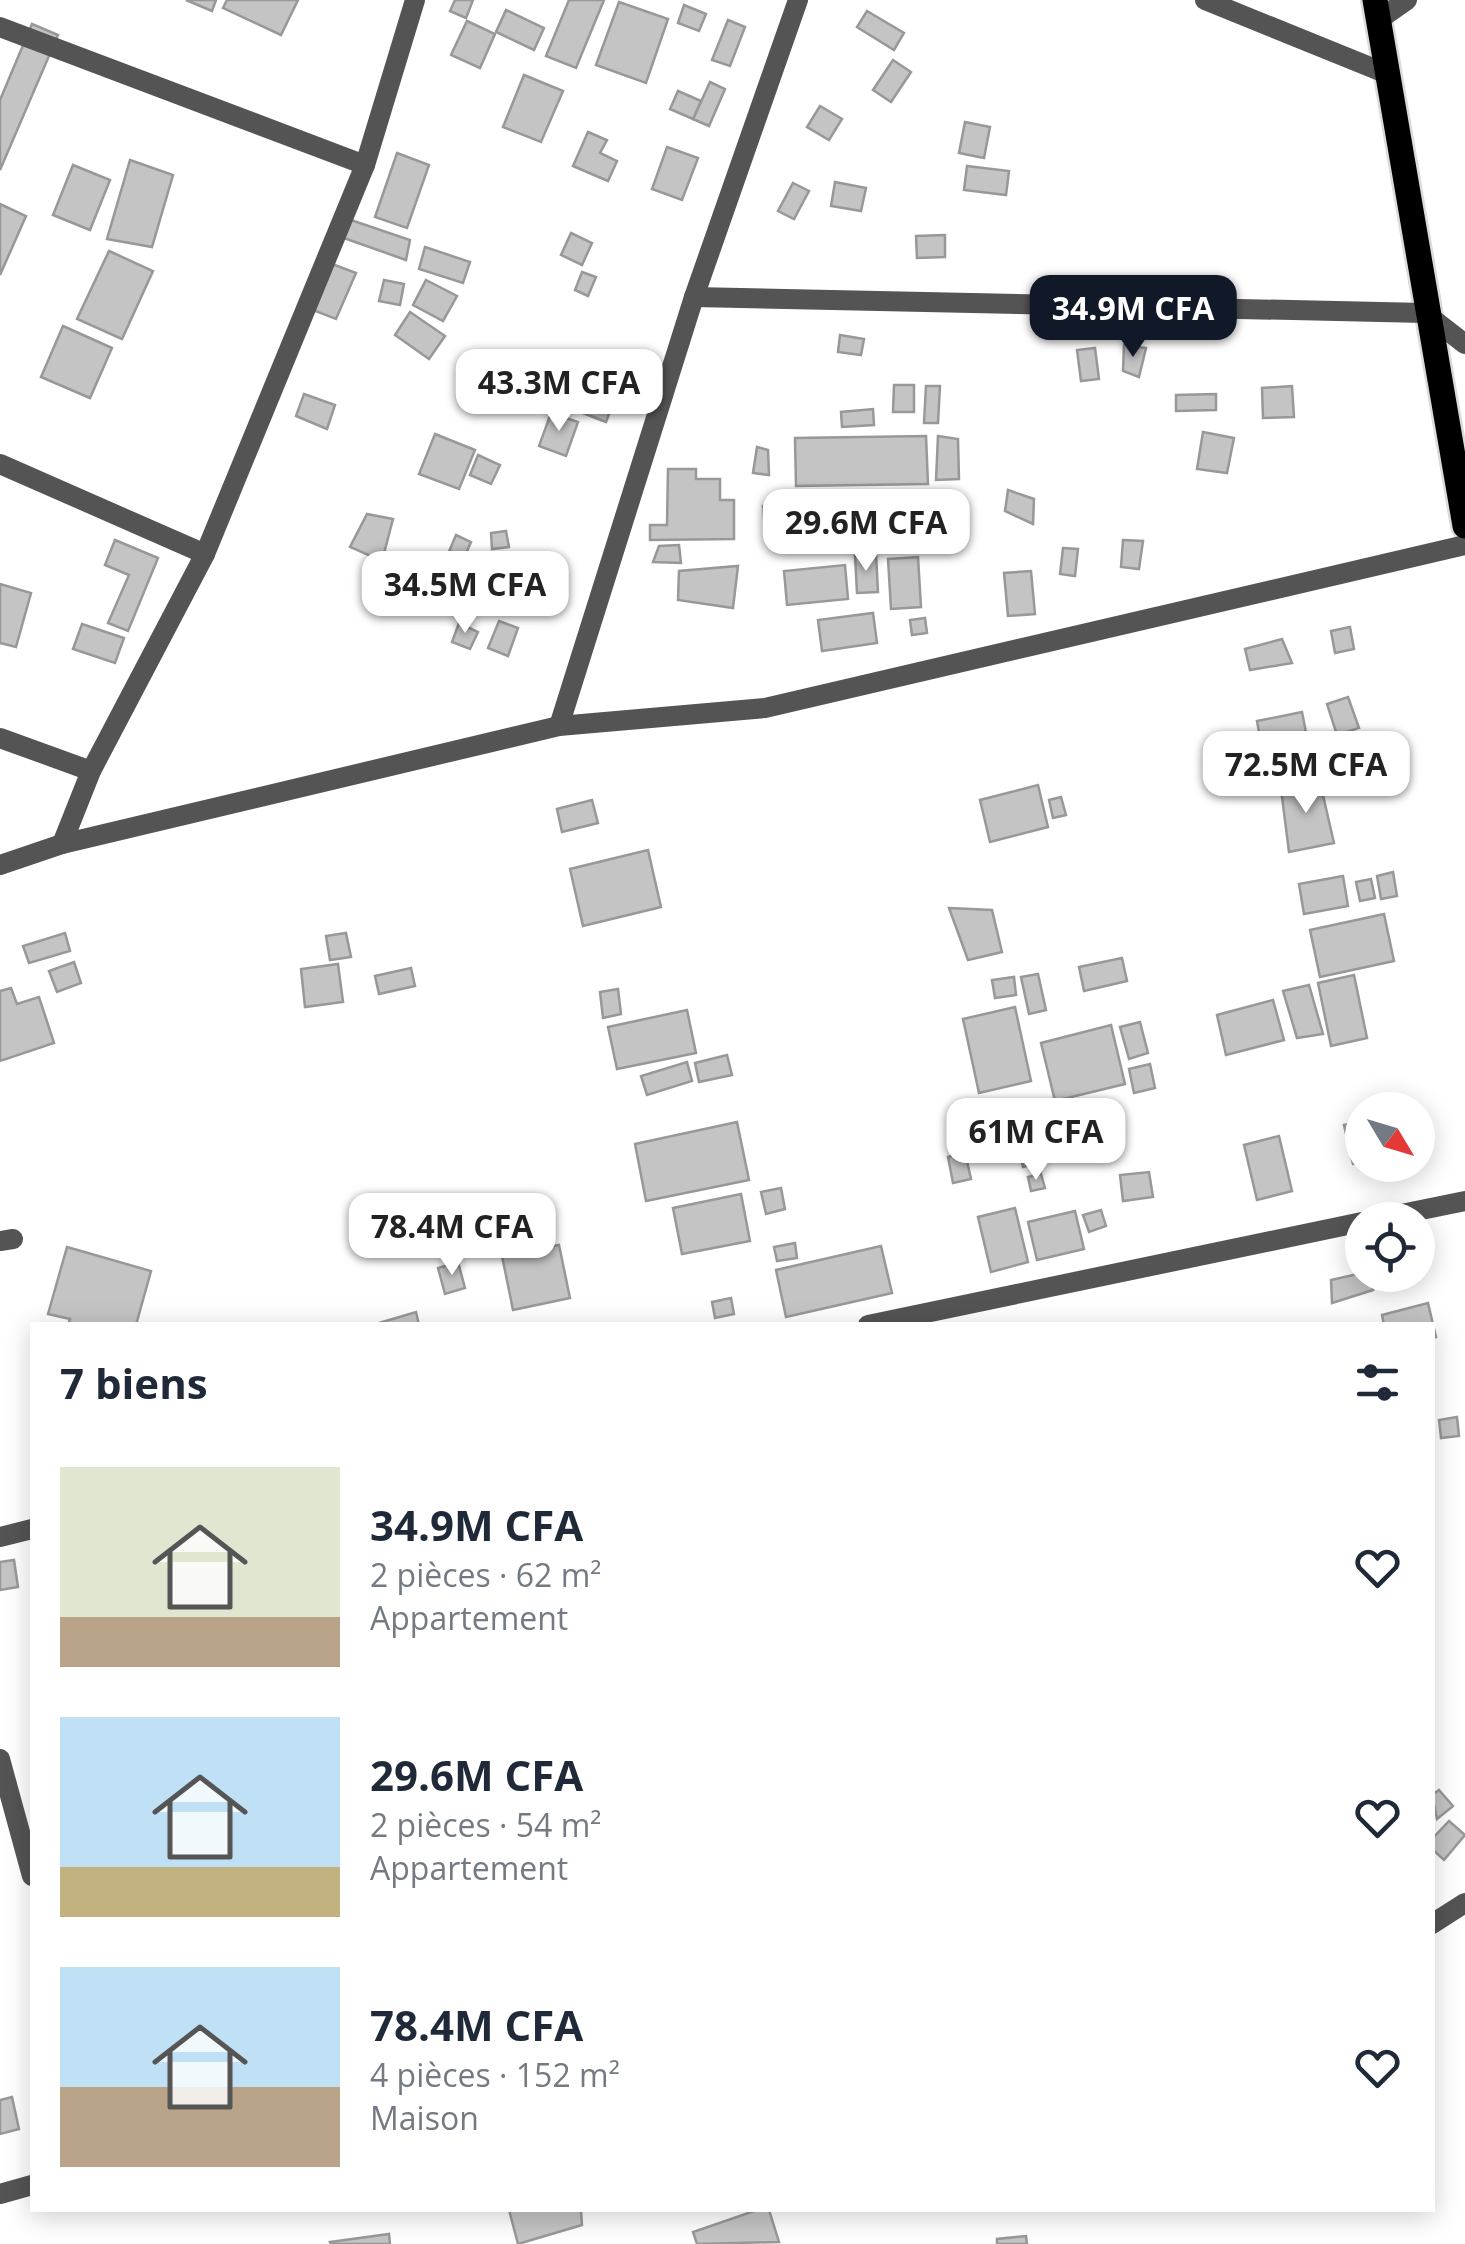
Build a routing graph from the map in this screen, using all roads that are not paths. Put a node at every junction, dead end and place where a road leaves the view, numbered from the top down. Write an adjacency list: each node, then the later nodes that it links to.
1 (414, 0): 8 (street)
2 (798, 0): 9 (street)
3 (1205, 0): 7 (street)
4 (1407, 0): 5 (street)
5 (1376, 10): 7 (main road)
6 (0, 28): 8 (street)
7 (1385, 73): 10 (main road)
8 (365, 165): 15 (street)
9 (694, 297): 10 (street); 16 (street)
10 (1425, 314): 11 (street); 13 (main road)
11 (1465, 344)
12 (0, 464): 15 (street)
13 (1465, 526)
14 (1465, 545): 16 (street)
15 (205, 554): 18 (street)
16 (558, 726): 19 (street)
17 (0, 738): 18 (street)
18 (92, 771): 19 (street)
19 (62, 844): 20 (street)
20 (0, 864)
21 (1465, 1200): 22 (street)
22 (1435, 1206)
23 (1345, 1226): 24 (street)
24 (882, 1322)
25 (30, 1528): 26 (street)
26 (0, 1536)
27 (0, 1759): 28 (street)
28 (30, 1869)
29 (1465, 1903): 30 (street)
30 (1435, 1922)
31 (30, 2186): 32 (street)
32 (0, 2194)

